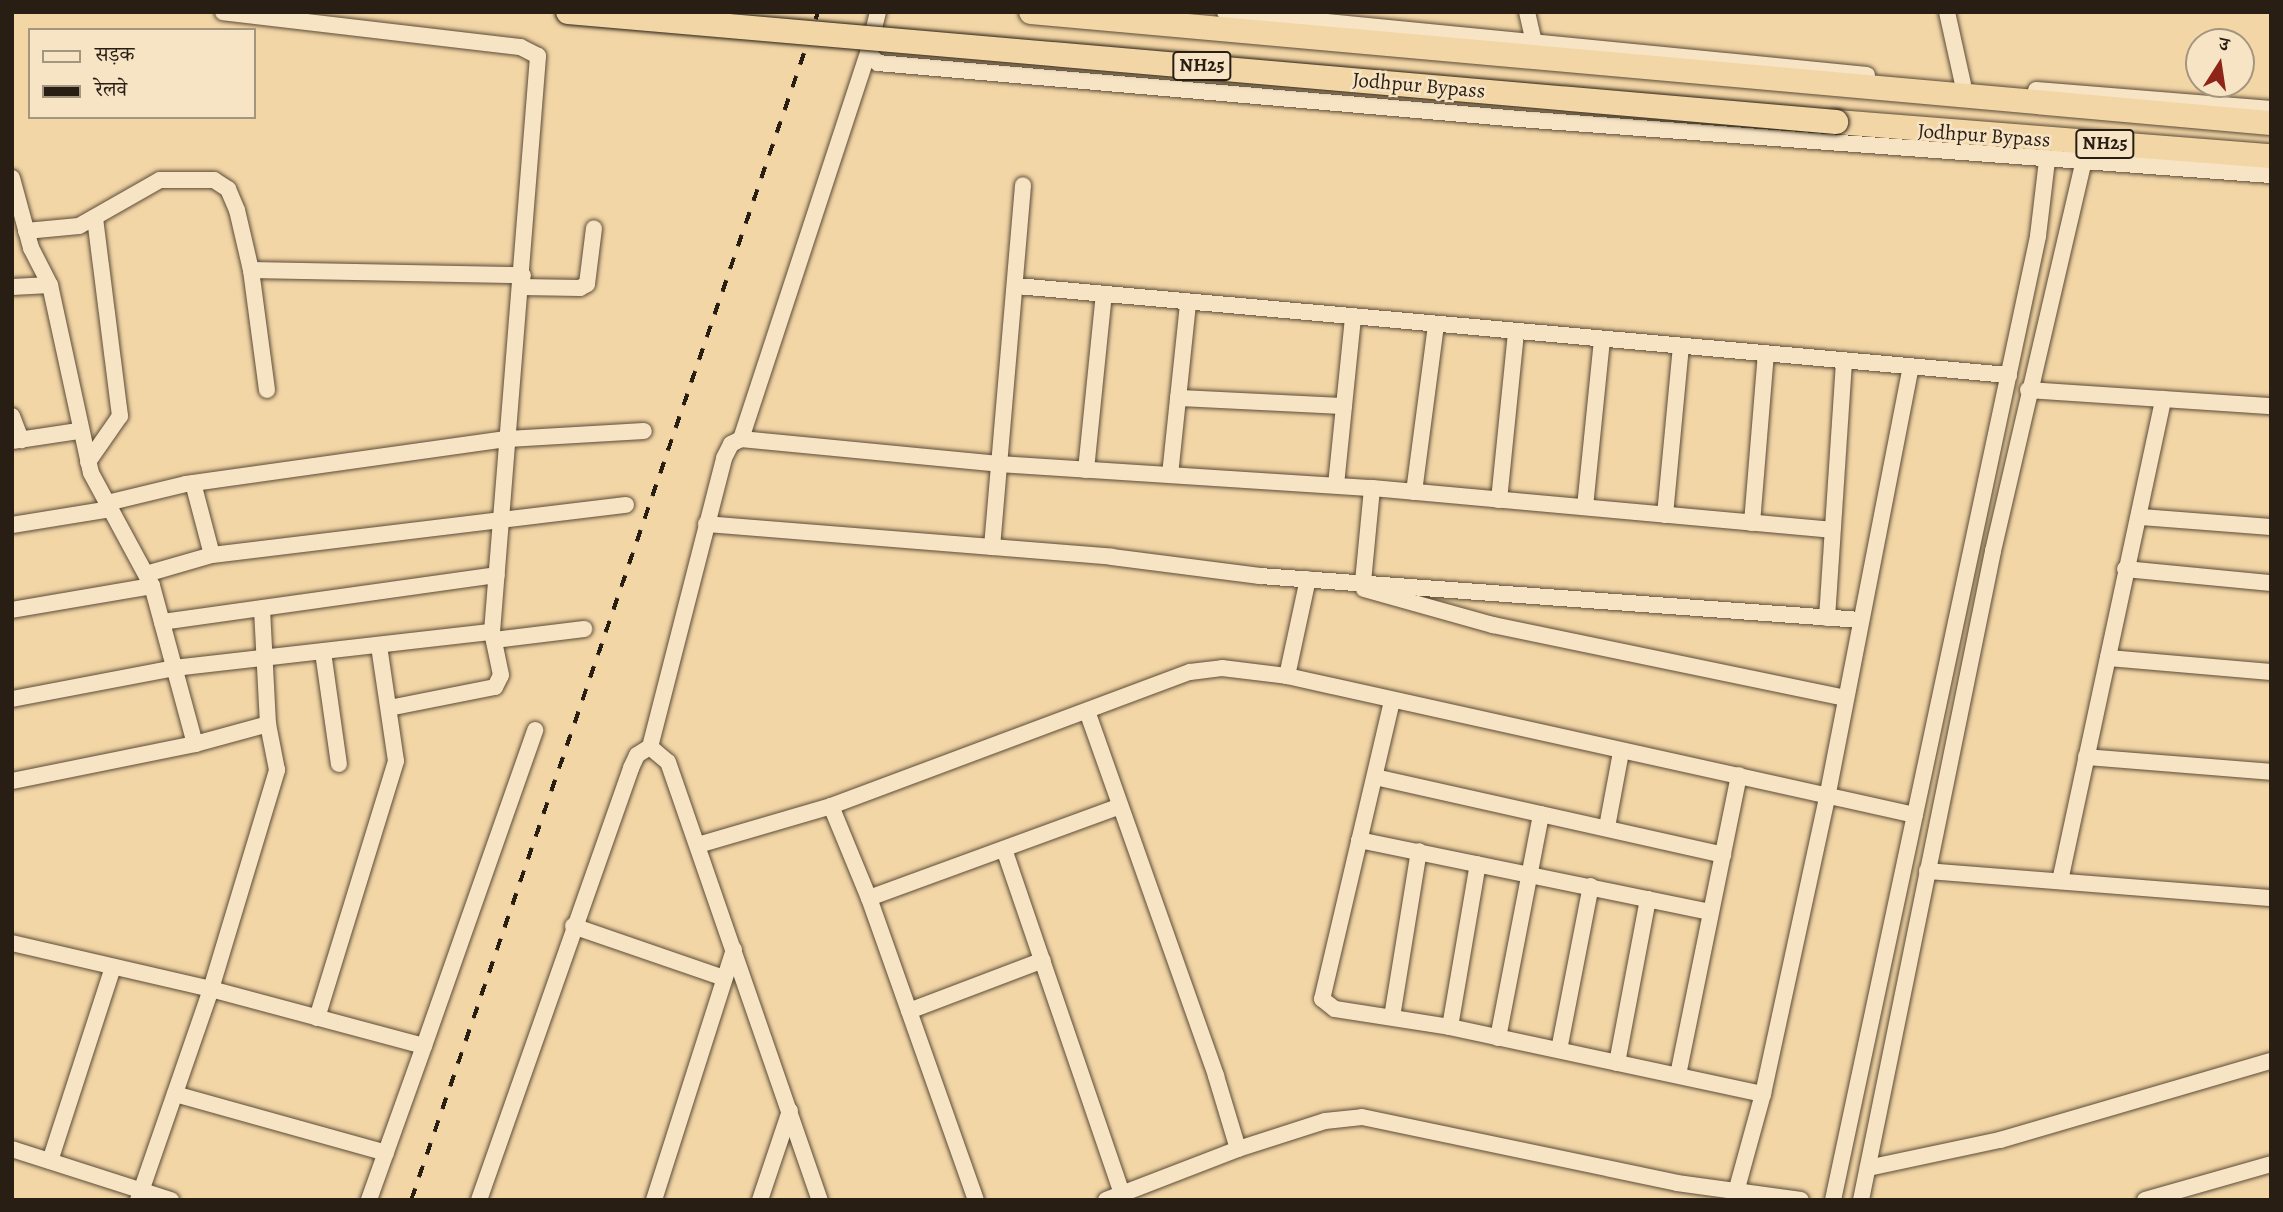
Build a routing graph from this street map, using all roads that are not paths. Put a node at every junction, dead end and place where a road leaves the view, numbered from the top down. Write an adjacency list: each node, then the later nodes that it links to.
1 (223, 12): 24 (street)
2 (568, 12): 14 (highway, Jodhpur Bypass / NH25, bridge)
3 (878, 12): 10 (street)
4 (1031, 12): 13 (highway)
5 (1225, 12): 8 (street)
6 (1527, 12): 9 (street)
7 (1947, 12): 11 (street)
8 (1258, 14): 9 (street)
9 (1534, 43): 11 (street)
10 (868, 52): 15 (street); 49 (street)
11 (1963, 84): 12 (street)
12 (2271, 109)
13 (2271, 123)
14 (2271, 156)
15 (2047, 161): 16 (street); 38 (street)
16 (2083, 164): 17 (street); 40 (street)
17 (2271, 175)
18 (12, 178): 22 (street)
19 (1023, 185): 26 (street)
20 (95, 218): 22 (street); 23 (street); 51 (street)
21 (594, 228): 24 (street)
22 (26, 231): 25 (street)
23 (251, 270): 24 (street); 39 (street)
24 (522, 281): 48 (street)
25 (50, 285): 27 (street); 46 (street)
26 (1017, 286): 28 (street); 52 (street)
27 (12, 287)
28 (1104, 294): 29 (street); 53 (street)
29 (1188, 303): 30 (street); 41 (street)
30 (1353, 319): 31 (street); 43 (street)
31 (1436, 326): 32 (street); 58 (street)
32 (1516, 333): 33 (street); 59 (street)
33 (1602, 340): 34 (street); 62 (street)
34 (1681, 347): 35 (street); 63 (street)
35 (1766, 354): 36 (street); 66 (street)
36 (1844, 361): 37 (street); 70 (street)
37 (1911, 366): 38 (street); 83 (street)
38 (2009, 375): 114 (street)
39 (267, 390)
40 (2028, 390): 42 (street); 122 (street)
41 (1178, 398): 43 (street); 54 (street)
42 (2163, 399): 44 (street); 65 (street)
43 (1344, 406): 56 (street)
44 (2271, 406)
45 (12, 415): 50 (street)
46 (78, 431): 50 (street); 51 (street)
47 (644, 431): 48 (street)
48 (508, 439): 55 (street); 64 (street)
49 (740, 439): 52 (street); 67 (street)
50 (16, 440)
51 (88, 462): 61 (street)
52 (999, 464): 53 (street); 71 (street)
53 (1086, 470): 54 (street)
54 (1170, 475): 56 (street)
55 (192, 483): 61 (street); 72 (street)
56 (1336, 485): 57 (street)
57 (1371, 488): 58 (street); 78 (street)
58 (1415, 492): 59 (street)
59 (1499, 500): 62 (street)
60 (626, 505): 64 (street)
61 (109, 506): 68 (street); 76 (street)
62 (1585, 508): 63 (street)
63 (1665, 515): 66 (street)
64 (502, 516): 72 (street); 74 (street)
65 (2141, 517): 69 (street); 73 (street)
66 (1752, 523): 70 (street)
67 (706, 524): 71 (street); 102 (street)
68 (12, 525)
69 (2271, 527)
70 (1831, 530): 82 (street)
71 (992, 547): 75 (street)
72 (212, 555): 76 (street)
73 (2125, 569): 79 (street); 90 (street)
74 (497, 575): 80 (street); 86 (street)
75 (1308, 579): 77 (street); 93 (street)
76 (149, 580): 81 (street); 84 (street)
77 (1335, 581): 78 (street); 94 (street)
78 (1363, 582): 82 (street)
79 (2271, 583)
80 (262, 608): 84 (street); 89 (street)
81 (12, 610)
82 (1827, 618): 83 (street)
83 (1860, 620): 94 (street)
84 (162, 622): 91 (street)
85 (583, 629): 86 (street)
86 (493, 636): 87 (street); 97 (street)
87 (379, 646): 88 (street); 97 (street)
88 (323, 652): 89 (street); 105 (street)
89 (266, 658): 91 (street); 99 (street)
90 (2108, 658): 92 (street); 104 (street)
91 (174, 668): 95 (street); 101 (street)
92 (2271, 672)
93 (1287, 676): 96 (street); 98 (street)
94 (1846, 698): 110 (street)
95 (12, 699)
96 (1392, 701): 103 (street); 108 (street)
97 (389, 708): 139 (street)
98 (1087, 711): 111 (street); 112 (street)
99 (268, 724): 101 (street); 136 (street)
100 (535, 730): 142 (street)
101 (195, 744): 109 (street)
102 (650, 747): 117 (street); 130 (street)
103 (1621, 752): 107 (street); 115 (street)
104 (2086, 757): 106 (street); 124 (street)
105 (338, 764)
106 (2271, 772)
107 (1739, 775): 110 (street); 120 (street)
108 (1375, 777): 113 (street); 116 (street)
109 (12, 781)
110 (1827, 797): 114 (street); 148 (street)
111 (831, 806): 117 (street); 126 (street)
112 (1120, 806): 118 (street); 151 (street)
113 (1541, 814): 115 (street); 123 (street)
114 (1915, 814): 168 (street)
115 (1607, 827): 120 (street)
116 (1359, 840): 119 (street); 138 (street)
117 (698, 845): 132 (street)
118 (1004, 849): 126 (street); 133 (street)
119 (1419, 851): 121 (street); 138 (street)
120 (1723, 855): 129 (street)
121 (1478, 864): 123 (street); 140 (street)
122 (1927, 871): 124 (street); 155 (street)
123 (1531, 875): 125 (street); 141 (street)
124 (2060, 881): 127 (street)
125 (1591, 886): 128 (street); 143 (street)
126 (869, 898): 137 (street)
127 (2271, 898)
128 (1648, 899): 129 (street); 145 (street)
129 (1712, 912): 146 (street)
130 (573, 926): 135 (street); 161 (street)
131 (14, 949): 134 (street)
132 (733, 949): 135 (street); 149 (street)
133 (1043, 961): 137 (street); 157 (street)
134 (113, 967): 136 (street); 153 (street)
135 (724, 978): 162 (street)
136 (211, 989): 139 (street); 147 (street)
137 (909, 1011): 165 (street)
138 (1392, 1017): 140 (street)
139 (317, 1018): 142 (street)
140 (1450, 1027): 141 (street)
141 (1499, 1038): 143 (street)
142 (424, 1046): 152 (street)
143 (1559, 1050): 145 (street)
144 (2271, 1061): 155 (street)
145 (1617, 1063): 146 (street)
146 (1678, 1075): 148 (street)
147 (175, 1094): 152 (street); 158 (street)
148 (1763, 1094): 156 (street)
149 (790, 1111): 163 (street); 164 (street)
150 (12, 1149): 153 (street)
151 (1238, 1149): 156 (street); 157 (street)
152 (386, 1153): 160 (street)
153 (50, 1161): 158 (street)
154 (2271, 1164): 170 (street)
155 (1868, 1168): 169 (street)
156 (1737, 1192): 167 (street)
157 (1122, 1193): 166 (street)
158 (140, 1195): 159 (street)
159 (171, 1200)
160 (369, 1200)
161 (479, 1200)
162 (654, 1200)
163 (760, 1200)
164 (820, 1200)
165 (976, 1200)
166 (1106, 1200)
167 (1801, 1200)
168 (1833, 1200)
169 (1861, 1200)
170 (2144, 1200)

